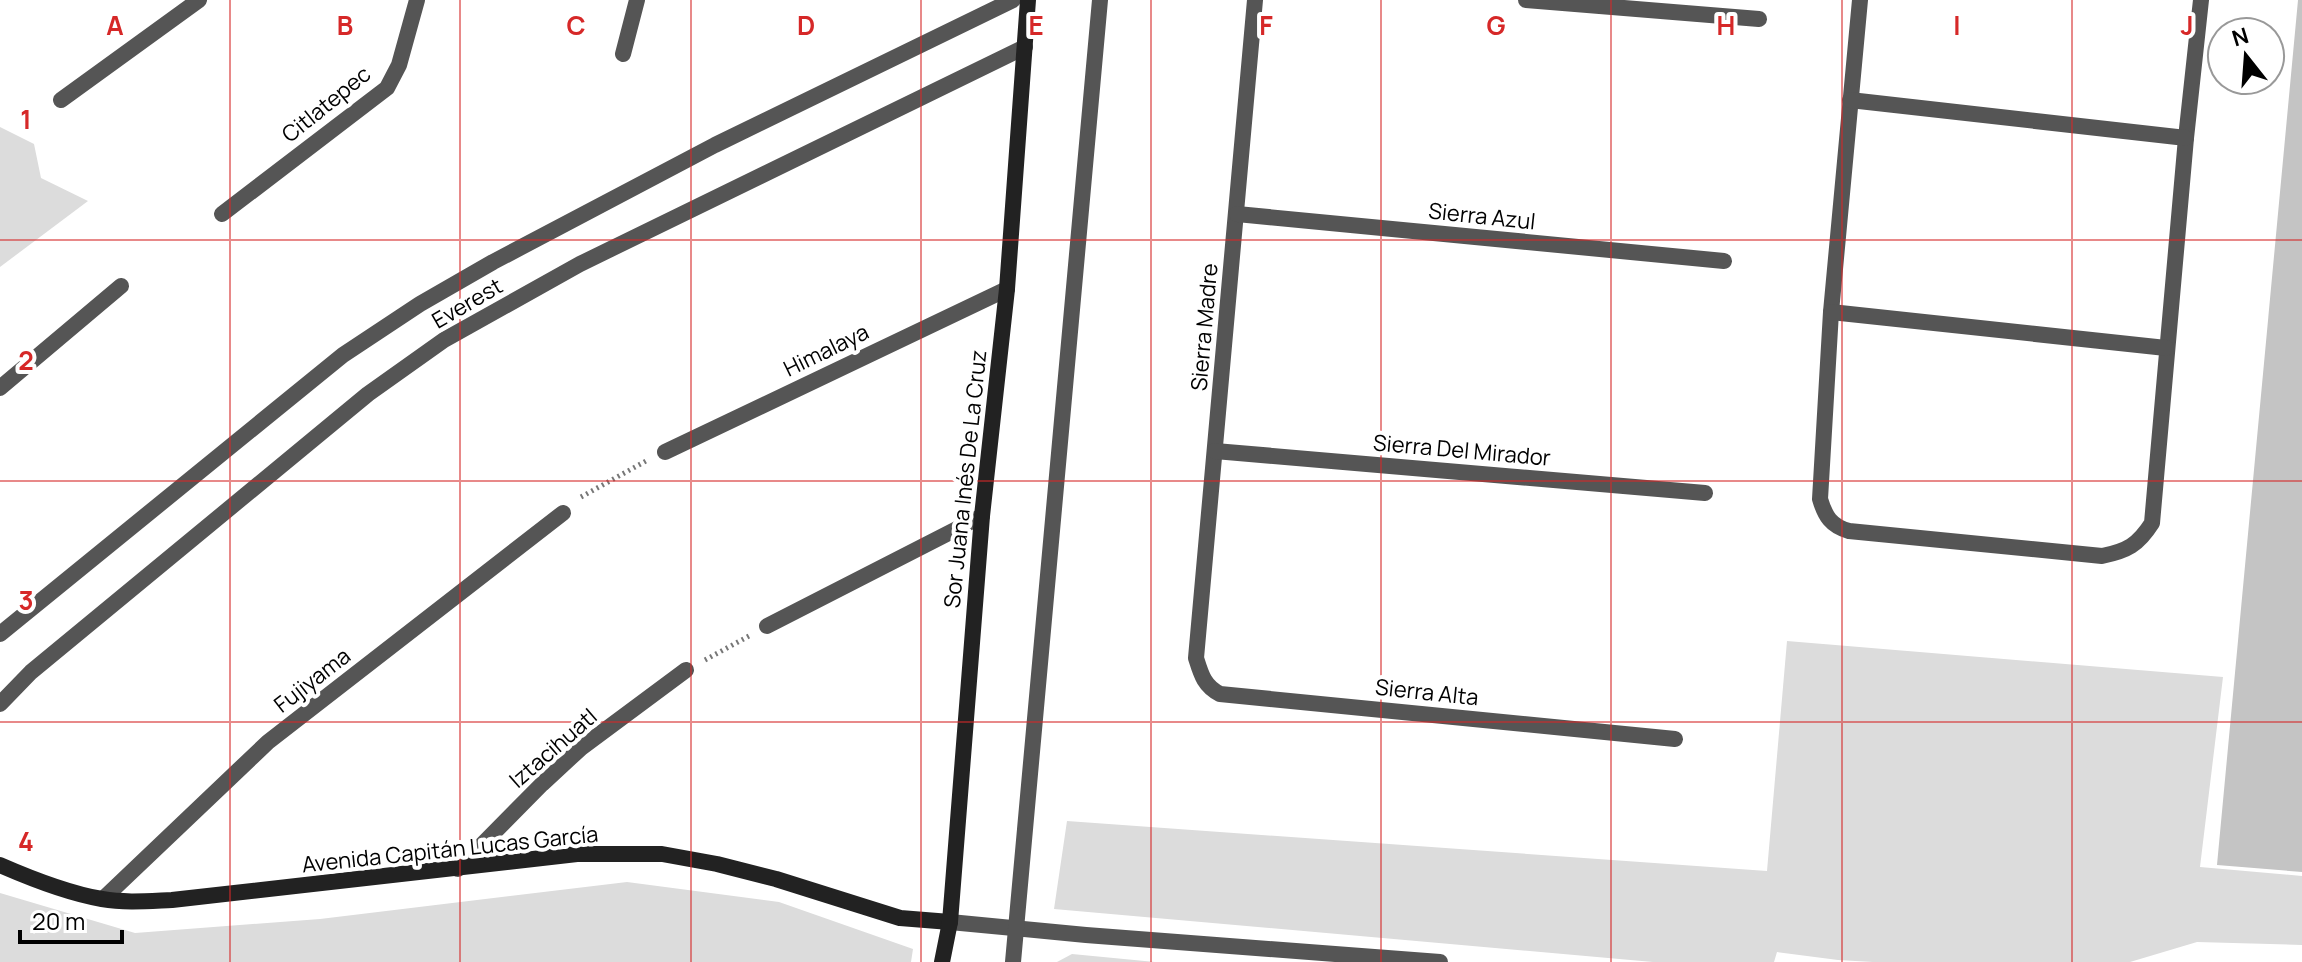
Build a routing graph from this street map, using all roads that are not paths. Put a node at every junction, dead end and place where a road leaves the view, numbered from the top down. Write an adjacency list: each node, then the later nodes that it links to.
1 (199, 0): 14 (street)
2 (417, 0): 17 (street, Citlatepec)
3 (637, 0): 13 (street)
4 (1013, 0): 31 (street, Everest)
5 (1028, 0): 12 (street, Sor Juana Inés De La Cruz)
6 (1100, 0): 40 (street)
7 (1255, 0): 18 (street, Sierra Madre)
8 (1526, 0): 11 (street)
9 (1860, 0): 15 (street)
10 (2201, 0): 16 (street)
11 (1759, 19)
12 (1025, 47): 21 (street, Sor Juana Inés De La Cruz); 34 (street, Everest)
13 (623, 54)
14 (61, 100)
15 (1850, 100): 16 (street); 22 (street)
16 (2186, 138): 23 (street)
17 (222, 214)
18 (1237, 214): 19 (street, Sierra Azul); 25 (street, Sierra Madre)
19 (1724, 261)
20 (121, 286): 24 (street)
21 (1007, 289): 26 (street, Himalaya); 29 (street, Sor Juana Inés De La Cruz)
22 (1831, 312): 23 (street); 23 (street)
23 (2166, 348)
24 (0, 388)
25 (1215, 451): 27 (street, Sierra Del Mirador); 32 (street, Sierra Madre)
26 (665, 452)
27 (1705, 493)
28 (563, 513): 38 (street, Fujiyama)
29 (982, 516): 30 (street); 39 (street, Sor Juana Inés De La Cruz)
30 (767, 626)
31 (0, 634)
32 (1196, 658): 35 (street, Sierra Alta)
33 (686, 670): 37 (street, Iztacihuatl)
34 (0, 704)
35 (1675, 739)
36 (0, 865): 38 (street, Avenida Capitán Lucas García)
37 (458, 869): 38 (street, Avenida Capitán Lucas García); 39 (street, Avenida Capitán Lucas García)
38 (103, 899)
39 (950, 922): 40 (street); 41 (street, Sor Juana Inés De La Cruz)
40 (1016, 929): 42 (street); 43 (street)
41 (942, 962)
42 (1013, 962)
43 (1440, 962)

